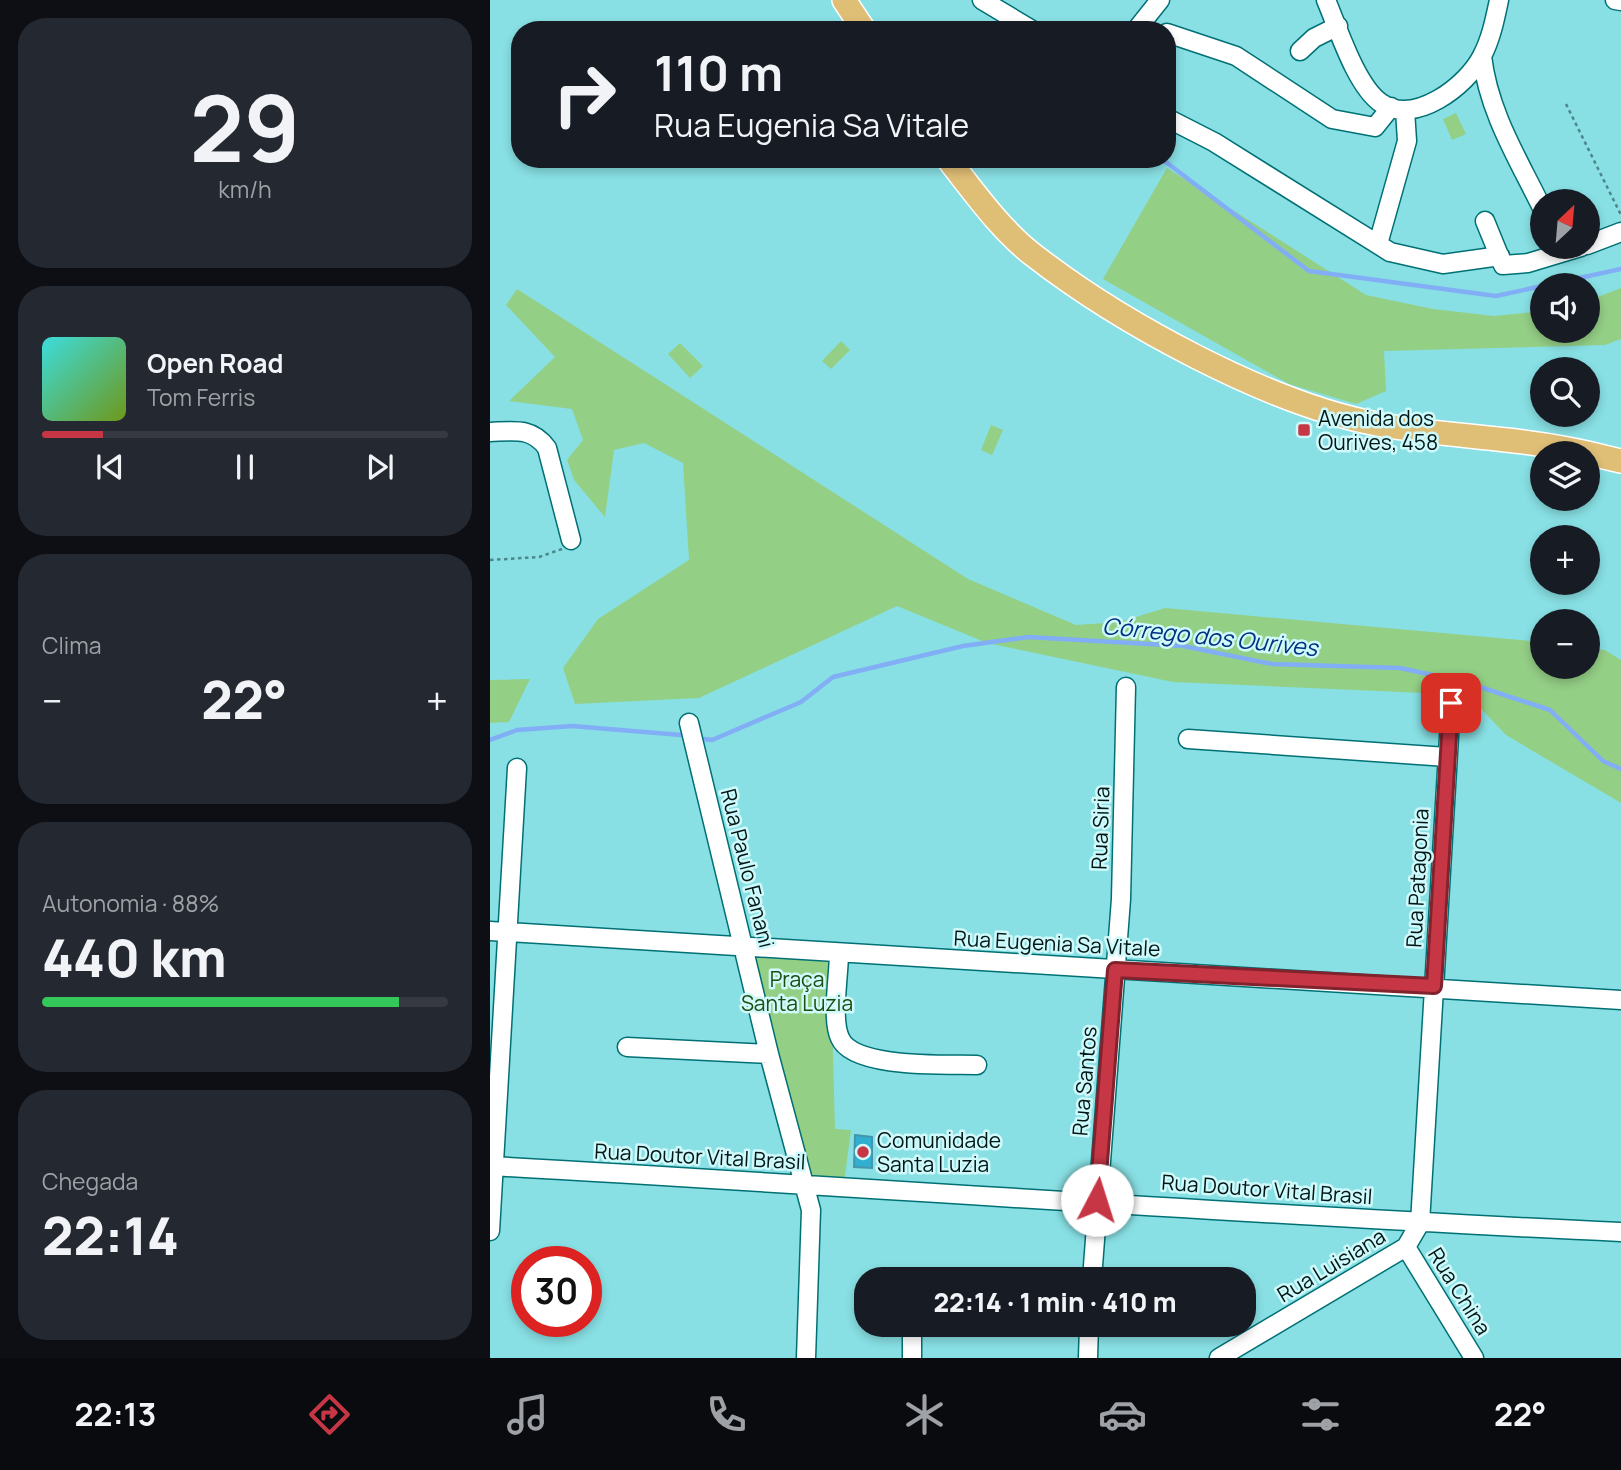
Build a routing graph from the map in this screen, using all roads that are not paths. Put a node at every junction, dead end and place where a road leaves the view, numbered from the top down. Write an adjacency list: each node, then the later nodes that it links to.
1 (844, 0): 8 (main road)
2 (982, 0): 9 (street)
3 (1160, 0): 10 (street)
4 (1326, 0): 11 (street)
5 (1499, 0): 14 (street)
6 (1615, 0): 7 (street)
7 (1621, 1)
8 (858, 21)
9 (1017, 21)
10 (1148, 21)
11 (1338, 26): 13 (street); 15 (street)
12 (1176, 36): 15 (street)
13 (1300, 51)
14 (1482, 56): 15 (street); 18 (street)
15 (1398, 108): 22 (street)
16 (1176, 123): 22 (street)
17 (955, 168): 26 (main road)
18 (1533, 189)
19 (1485, 221): 23 (street)
20 (1621, 232): 21 (street)
21 (1600, 240)
22 (1378, 244): 23 (street)
23 (1500, 257): 24 (street)
24 (1535, 259)
25 (490, 432): 29 (street)
26 (1530, 445)
27 (1600, 456): 28 (main road)
28 (1621, 461)
29 (571, 540)
30 (1126, 687): 39 (street, Rua Siria)
31 (1451, 703): 34 (street, Rua Patagonia)
32 (689, 723): 37 (street, Rua Paulo Fanani)
33 (1188, 739): 34 (street)
34 (1447, 757): 40 (street, Rua Patagonia)
35 (517, 768): 36 (street)
36 (499, 931): 37 (street, Rua Eugenia Sa Vitale); 45 (street)
37 (744, 947): 38 (street, Rua Eugenia Sa Vitale); 43 (street, Rua Paulo Fanani)
38 (839, 953): 39 (street, Rua Eugenia Sa Vitale); 44 (street)
39 (1115, 970): 40 (street, Rua Eugenia Sa Vitale); 47 (street, Rua Santos)
40 (1434, 986): 41 (street, Rua Eugenia Sa Vitale); 48 (street, Rua Patagonia)
41 (1621, 1000)
42 (627, 1047): 43 (street)
43 (769, 1054): 46 (street, Rua Paulo Fanani)
44 (977, 1065)
45 (492, 1166): 46 (street, Rua Doutor Vital Brasil); 49 (street)
46 (806, 1185): 47 (street, Rua Doutor Vital Brasil); 55 (street, Rua Paulo Fanani)
47 (1097, 1200): 48 (street, Rua Doutor Vital Brasil); 52 (street, Rua Santos)
48 (1420, 1223): 50 (street, Rua Doutor Vital Brasil); 51 (street, Rua Luisiana)
49 (490, 1231)
50 (1621, 1232)
51 (1406, 1247): 58 (street, Rua Luisiana); 59 (street, Rua China)
52 (1093, 1267)
53 (912, 1337): 56 (street)
54 (1089, 1337): 57 (street)
55 (806, 1358)
56 (912, 1358)
57 (1088, 1358)
58 (1219, 1358)
59 (1474, 1358)

